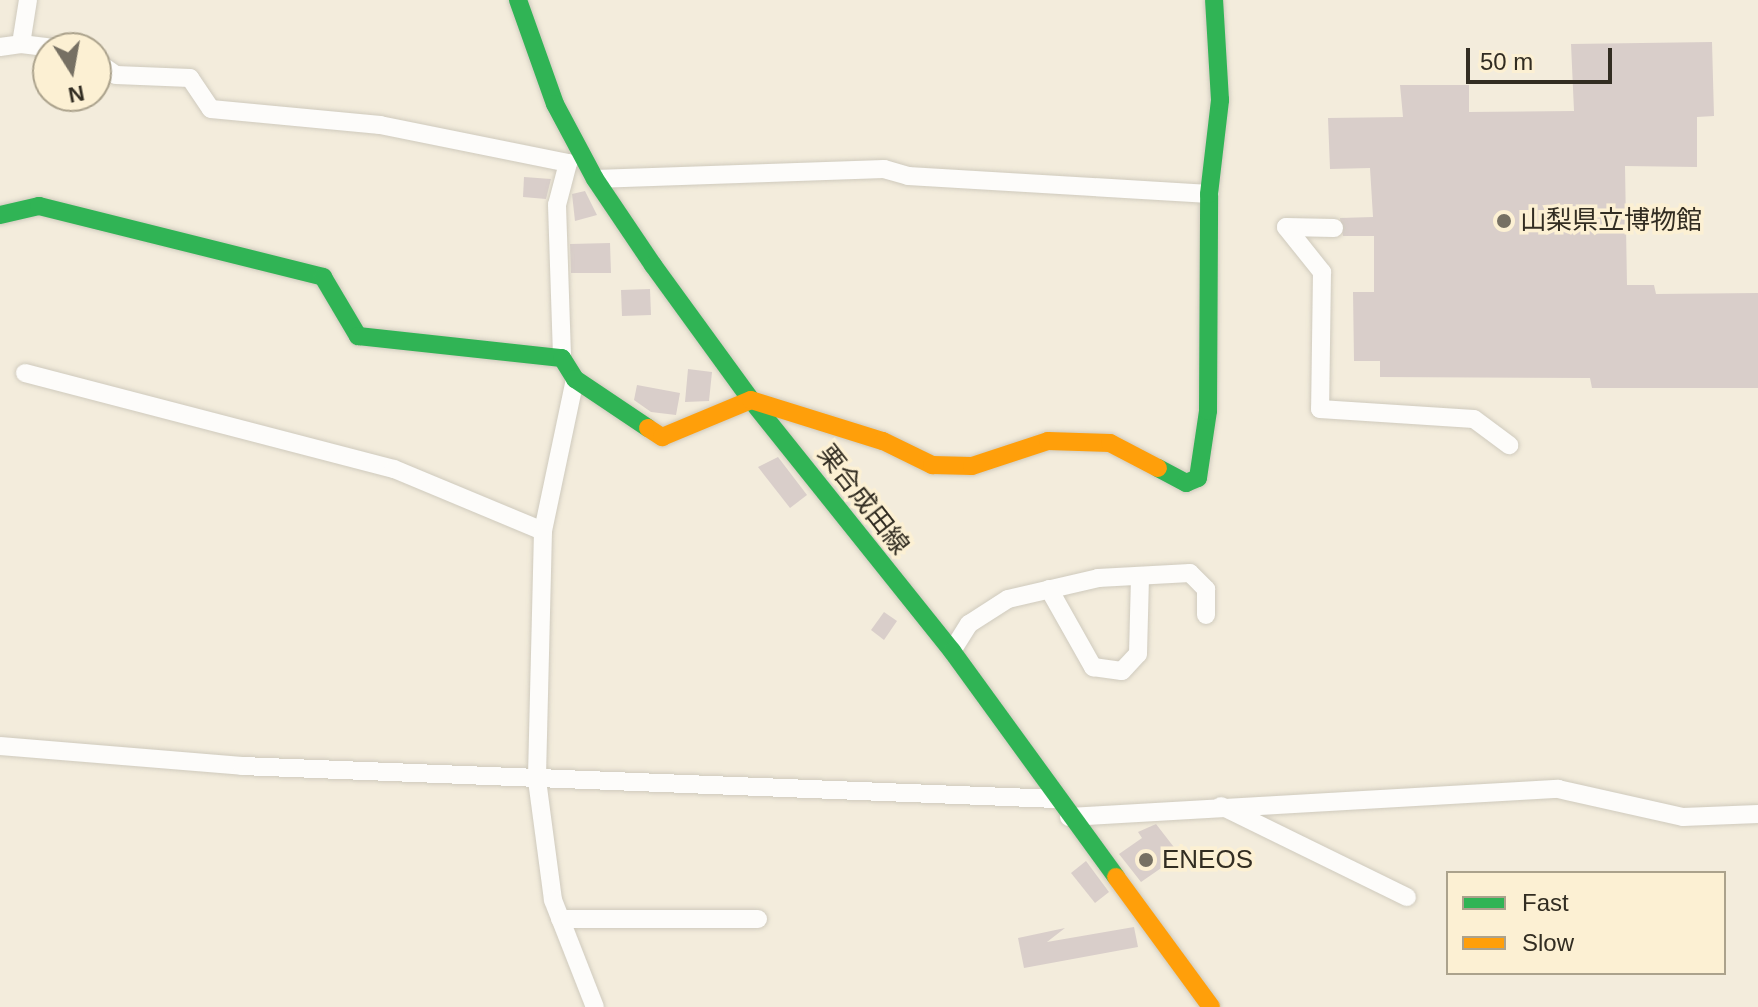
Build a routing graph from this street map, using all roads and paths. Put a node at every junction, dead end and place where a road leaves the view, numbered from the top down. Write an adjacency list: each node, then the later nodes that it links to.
1 (28, 0): 4 (street)
2 (518, 0): 8 (street, 栗合成田線)
3 (1214, 0): 9 (street)
4 (21, 44): 5 (street); 6 (street)
5 (32, 45)
6 (0, 47)
7 (112, 72): 8 (street)
8 (583, 168): 9 (street); 12 (street); 15 (street, 栗合成田線)
9 (1209, 194): 15 (street)
10 (0, 215): 12 (street)
11 (1334, 228): 16 (street)
12 (562, 358): 14 (street)
13 (25, 373): 17 (street)
14 (575, 379): 15 (street); 17 (street)
15 (751, 400): 21 (street, 栗合成田線)
16 (1509, 445)
17 (543, 531): 23 (street)
18 (1140, 578): 19 (street); 19 (street); 20 (street)
19 (1049, 589): 21 (street)
20 (1206, 615)
21 (952, 651): 24 (street, 栗合成田線)
22 (0, 746): 23 (street)
23 (537, 780): 24 (street); 29 (street)
24 (1056, 799): 27 (street, 栗合成田線)
25 (1218, 805): 26 (street); 27 (street); 28 (street)
26 (1758, 814)
27 (1069, 817): 32 (street, 栗合成田線)
28 (1407, 897)
29 (560, 919): 30 (street); 31 (street)
30 (758, 919)
31 (595, 1007)
32 (1211, 1007)

